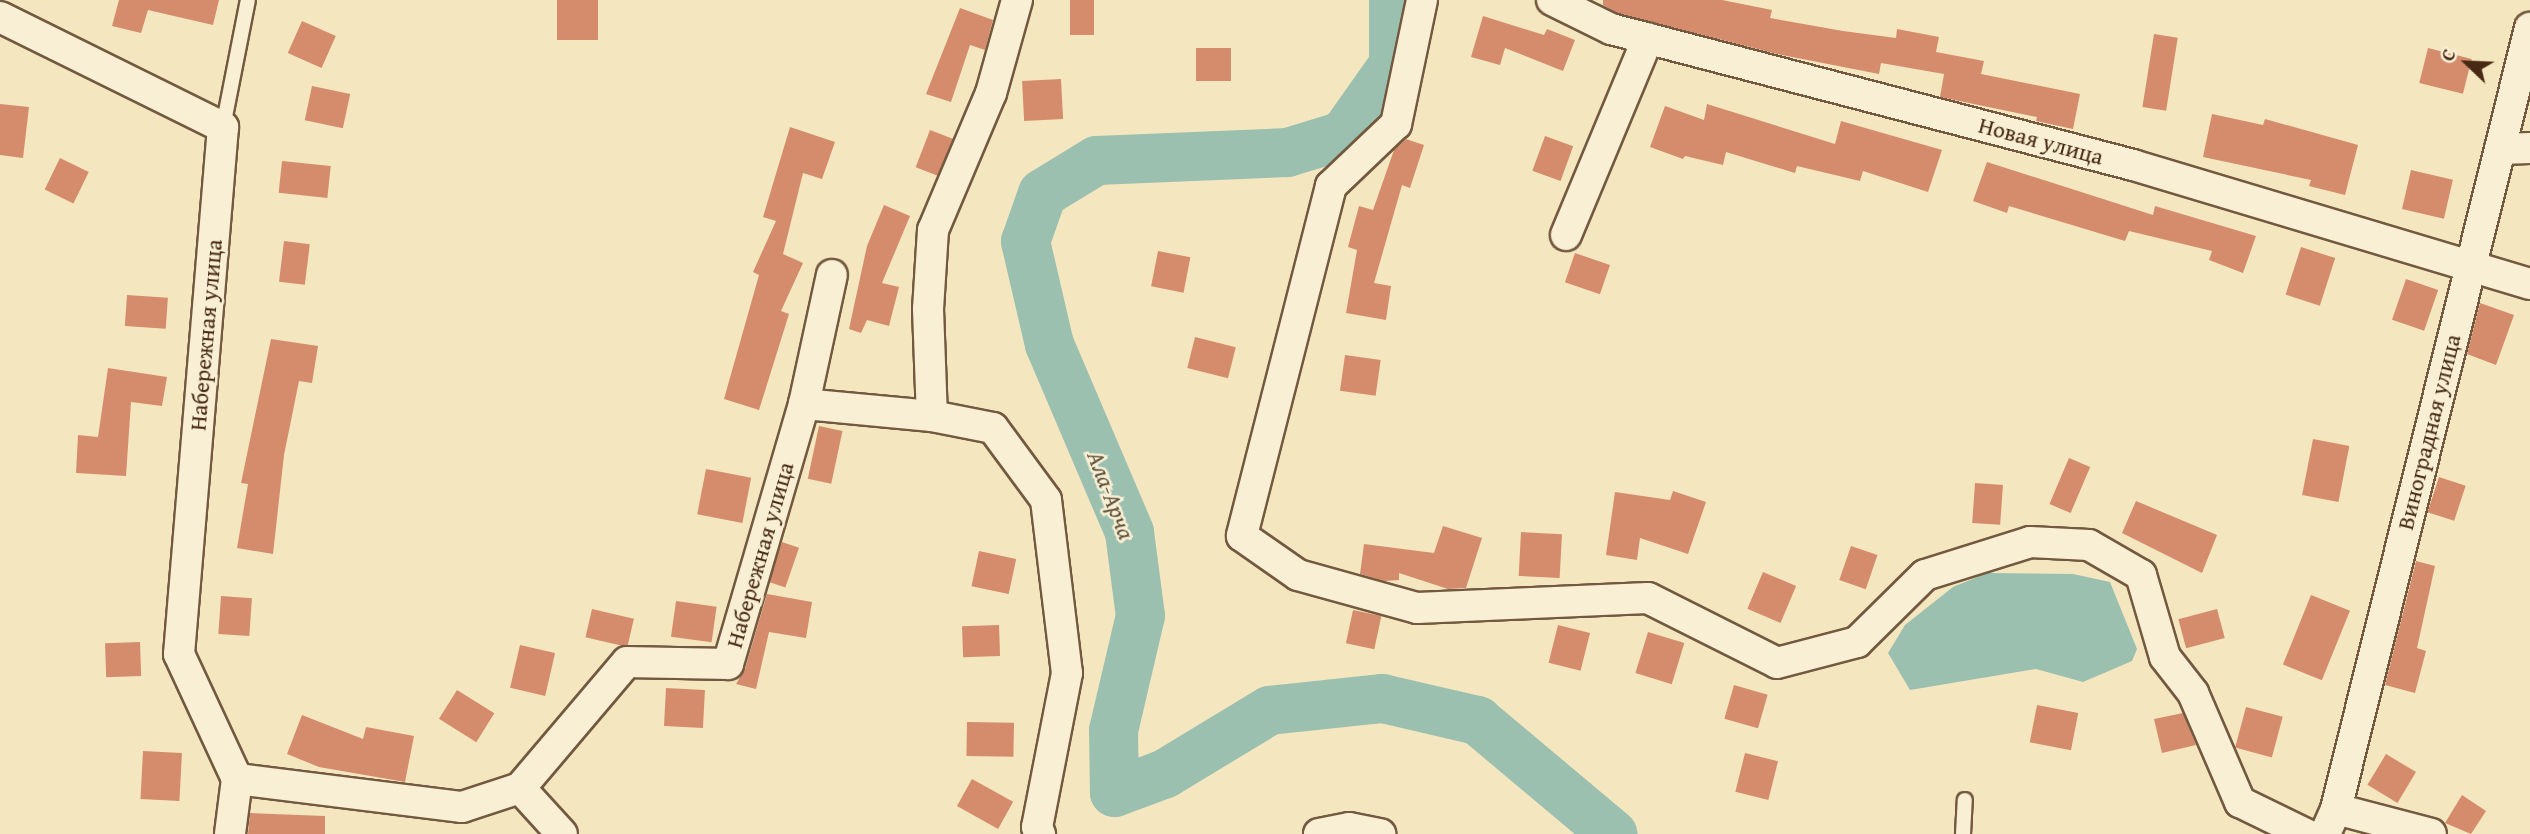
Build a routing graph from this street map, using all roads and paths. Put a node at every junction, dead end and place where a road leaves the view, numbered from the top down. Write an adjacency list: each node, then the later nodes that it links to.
1 (248, 0): 8 (lane)
2 (1017, 0): 16 (street)
3 (1422, 0): 27 (street)
4 (1552, 0): 7 (street, Новая улица)
5 (0, 17): 8 (street)
6 (2530, 28): 10 (street, Виноградная улица)
7 (1648, 38): 11 (street); 12 (street, Новая улица)
8 (223, 127): 17 (street, Набережная улица)
9 (2530, 148): 10 (street)
10 (2500, 149): 12 (street, Виноградная улица)
11 (1566, 235)
12 (2471, 264): 14 (street, Новая улица); 20 (street, Виноградная улица)
13 (832, 275): 15 (street, Набережная улица)
14 (2530, 284)
15 (804, 404): 16 (street); 18 (street, Набережная улица)
16 (932, 416): 23 (street)
17 (237, 779): 18 (street); 21 (street)
18 (520, 788): 22 (street)
19 (1965, 800): 26 (lane)
20 (2331, 821): 28 (street)
21 (230, 834)
22 (562, 834)
23 (1040, 834)
24 (1319, 834): 25 (street)
25 (1380, 834)
26 (1963, 834)
27 (2306, 834)
28 (2431, 834)

